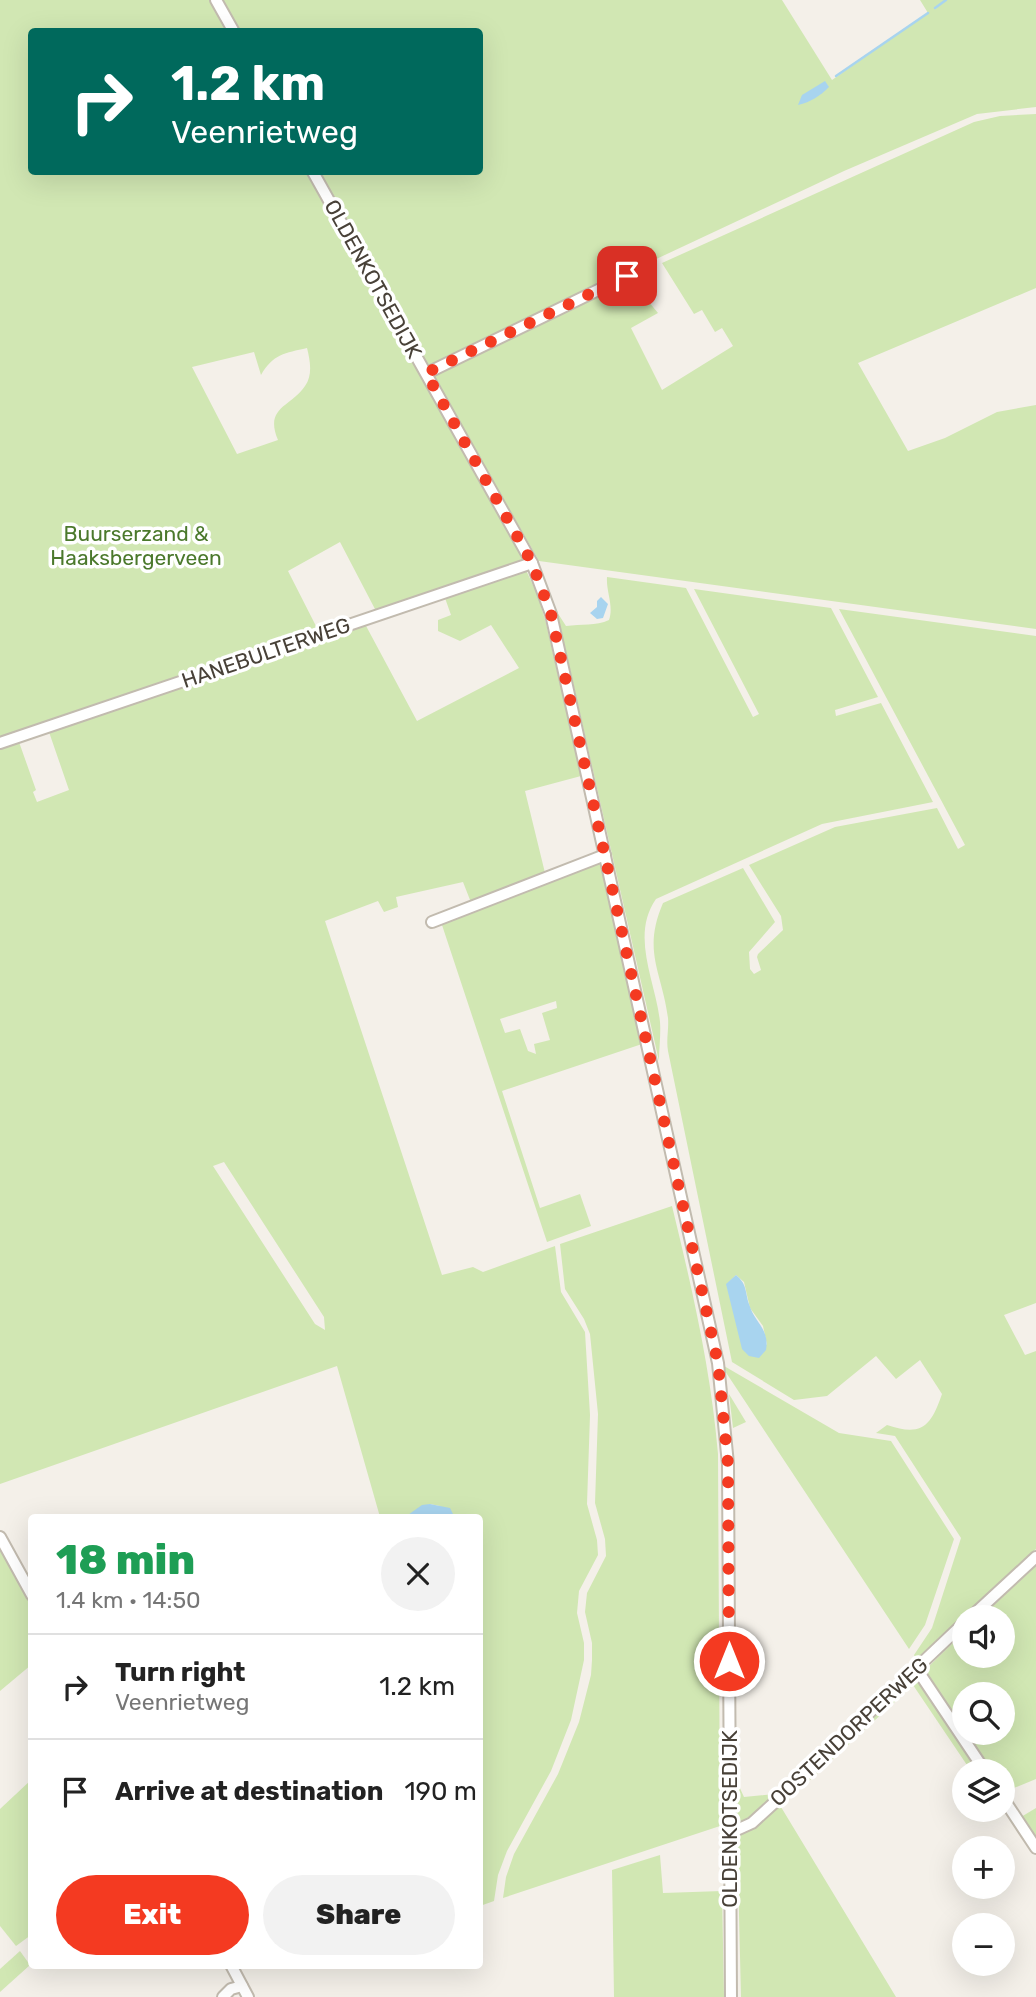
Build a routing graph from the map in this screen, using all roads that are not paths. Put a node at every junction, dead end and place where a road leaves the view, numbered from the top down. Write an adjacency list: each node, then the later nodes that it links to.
1 (216, 0): 2 (street)
2 (232, 28)
3 (315, 175): 5 (street, OLDENKOTSEDIJK)
4 (627, 276): 5 (street)
5 (426, 373): 6 (street, OLDENKOTSEDIJK)
6 (532, 563): 7 (street, HANEBULTERWEG); 8 (street, OLDENKOTSEDIJK)
7 (0, 743)
8 (606, 855): 9 (street); 18 (street, OLDENKOTSEDIJK)
9 (432, 922)
10 (0, 1537): 12 (street)
11 (1036, 1557): 13 (street)
12 (28, 1588)
13 (984, 1605)
14 (952, 1634): 15 (street, OOSTENDORPERWEG)
15 (916, 1668): 16 (street); 18 (street, OOSTENDORPERWEG)
16 (977, 1759)
17 (1015, 1816): 19 (street)
18 (730, 1833): 24 (street, OLDENKOTSEDIJK)
19 (1036, 1848)
20 (233, 1969): 21 (street)
21 (242, 1986): 22 (street); 23 (street)
22 (223, 1997)
23 (248, 1997)
24 (731, 1997)

